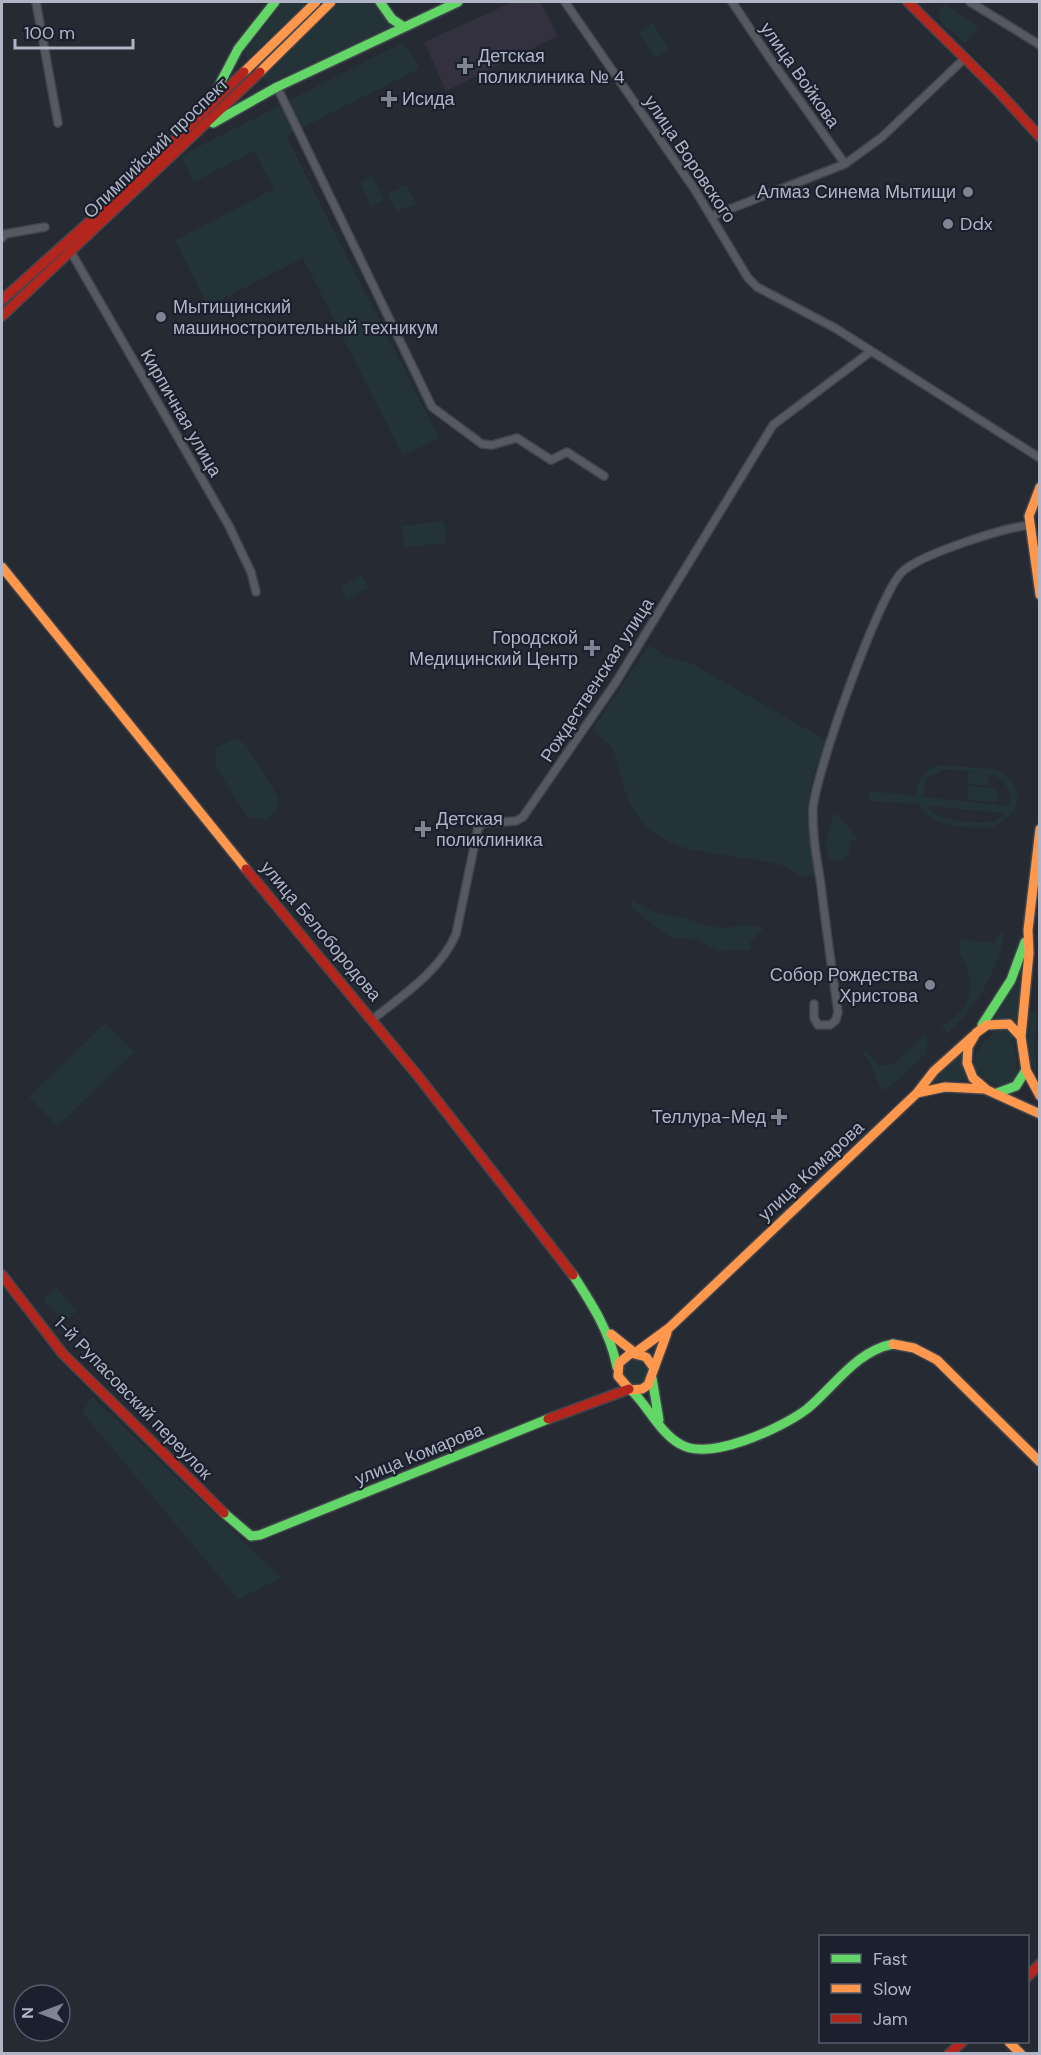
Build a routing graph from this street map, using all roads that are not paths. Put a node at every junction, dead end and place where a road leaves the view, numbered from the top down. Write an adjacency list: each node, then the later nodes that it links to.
1 (36, 2): 16 (street)
2 (275, 2): 15 (street)
3 (316, 2): 15 (street, Олимпийский проспект)
4 (332, 2): 17 (street, Олимпийский проспект)
5 (380, 2): 11 (street)
6 (458, 2): 11 (street)
7 (565, 2): 20 (street, улица Воровского)
8 (732, 2): 19 (street, улица Войкова)
9 (908, 2): 13 (street)
10 (970, 2): 12 (street)
11 (404, 27): 14 (street)
12 (1040, 45)
13 (965, 58): 18 (street); 19 (street)
14 (277, 87): 17 (street); 28 (street)
15 (210, 103): 24 (street, Олимпийский проспект)
16 (58, 123)
17 (203, 128): 23 (street, Олимпийский проспект)
18 (1040, 137)
19 (845, 164): 20 (street)
20 (712, 216): 26 (street, улица Воровского)
21 (45, 227): 22 (street)
22 (2, 238)
23 (71, 252): 25 (street, Олимпийский проспект); 33 (street, Кирпичная улица)
24 (2, 300)
25 (2, 315)
26 (870, 352): 27 (street, улица Воровского); 38 (street, Рождественская улица)
27 (1040, 458)
28 (604, 476)
29 (1040, 487): 30 (street)
30 (1030, 525): 32 (street); 37 (street)
31 (2, 567): 38 (street, улица Белобородова)
32 (1038, 578): 34 (street)
33 (256, 592)
34 (1040, 595)
35 (1040, 829): 36 (street)
36 (1028, 931): 39 (street); 41 (street)
37 (814, 1004)
38 (373, 1019): 49 (street, улица Белобородова)
39 (981, 1027): 40 (street); 41 (street)
40 (973, 1036): 43 (street); 44 (street, улица Комарова)
41 (1021, 1037): 42 (street)
42 (1026, 1070): 45 (street); 46 (street)
43 (984, 1089): 44 (street); 45 (street)
44 (917, 1093): 50 (street, улица Комарова)
45 (996, 1093): 47 (street)
46 (1040, 1096)
47 (1040, 1114)
48 (2, 1275): 58 (street, 1-й Рупасовский переулок)
49 (604, 1325): 51 (street, улица Белобородова); 52 (street, улица Белобородова)
50 (669, 1328): 51 (street, улица Комарова); 53 (street, улица Комарова)
51 (635, 1353): 52 (street); 53 (street)
52 (617, 1370): 54 (street); 55 (street, улица Комарова)
53 (653, 1373): 54 (street); 56 (street)
54 (630, 1390): 55 (street, улица Комарова); 56 (street)
55 (598, 1399): 58 (street, улица Комарова)
56 (660, 1425): 57 (street)
57 (1040, 1462)
58 (251, 1536)
59 (1040, 1964): 60 (street)
60 (1029, 1975)
61 (961, 2043): 63 (street)
62 (1010, 2043): 64 (street)
63 (949, 2054)
64 (1021, 2054)

